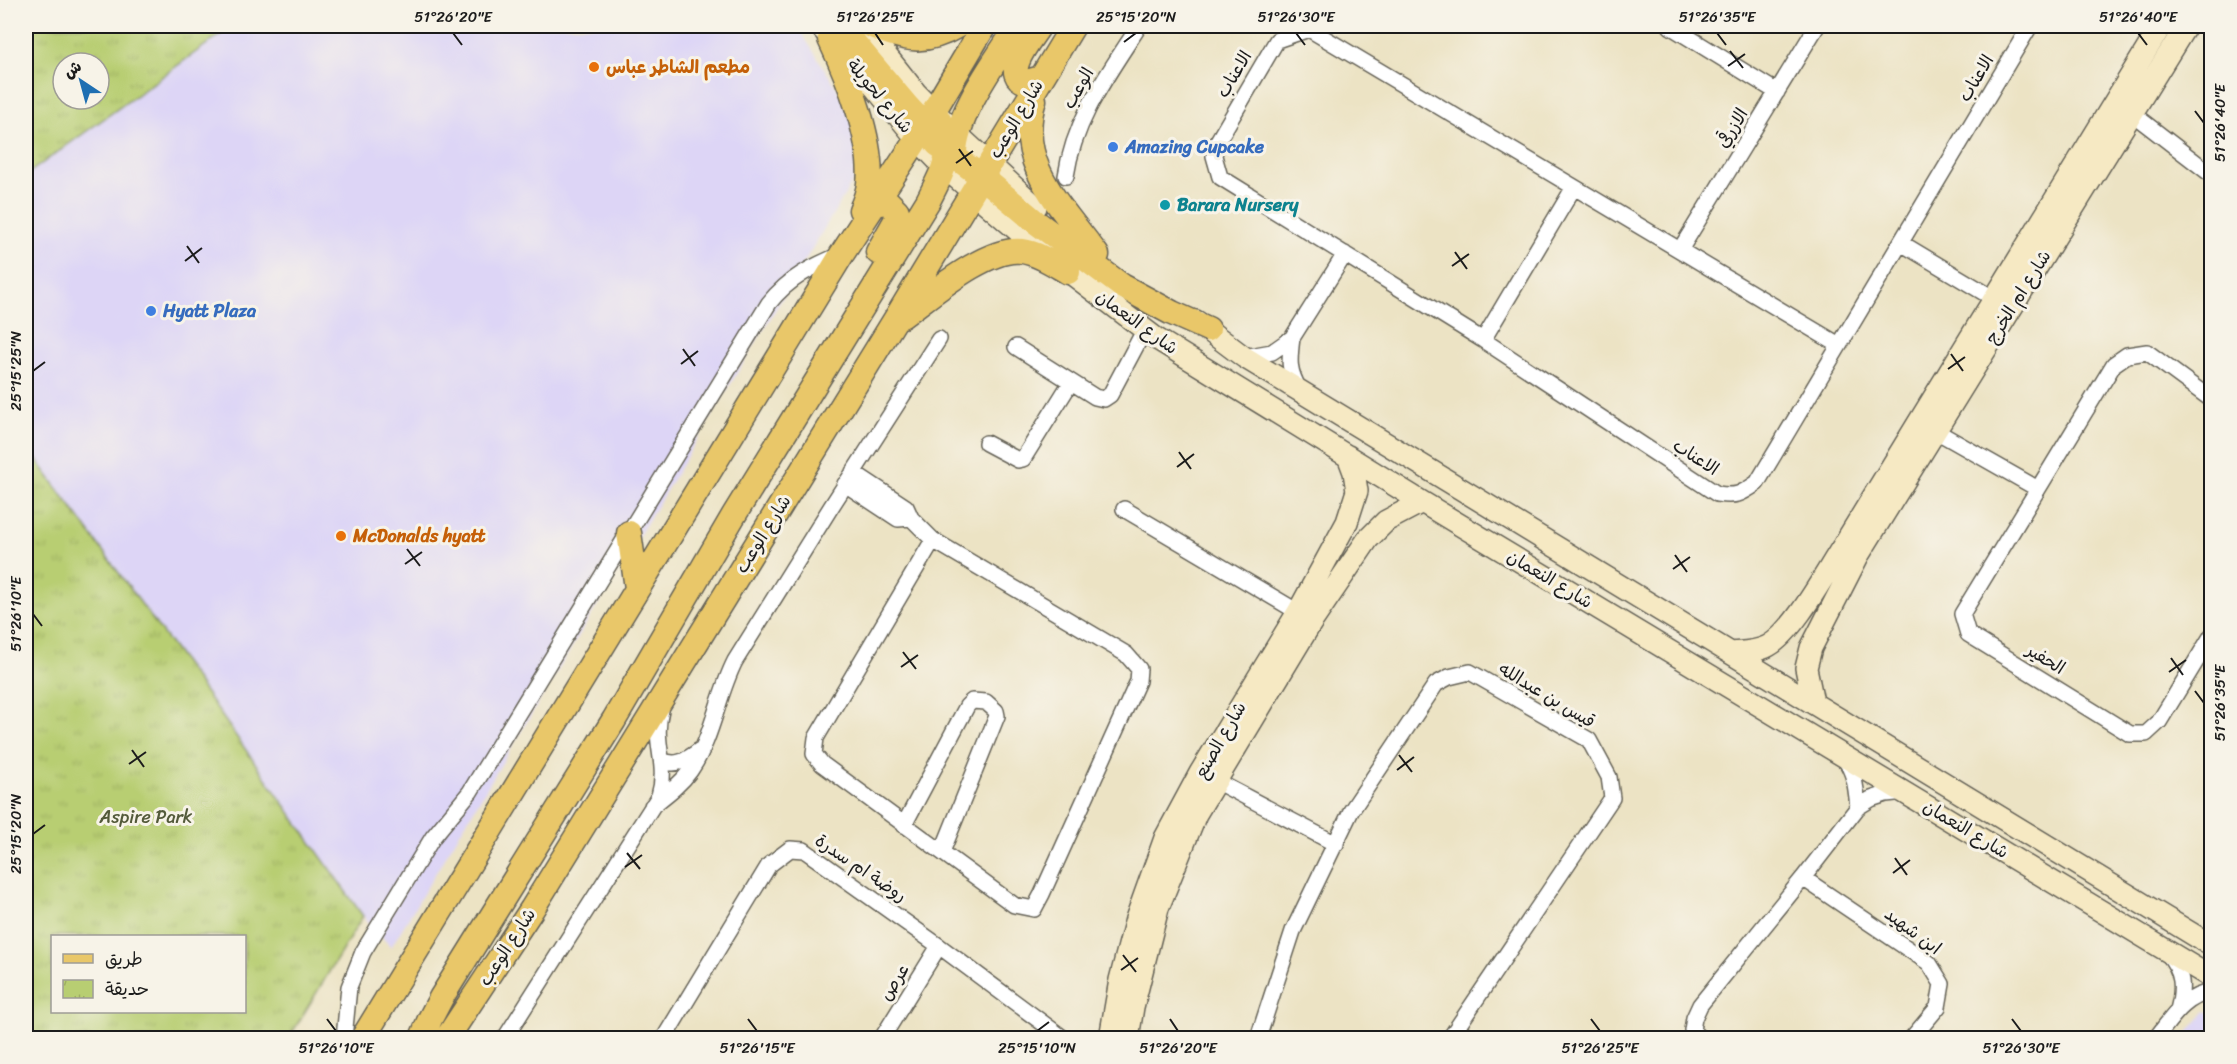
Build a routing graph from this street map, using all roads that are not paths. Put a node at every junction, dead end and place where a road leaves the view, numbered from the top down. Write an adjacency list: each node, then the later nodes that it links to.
1 (863, 26): 18 (street, شارع لحويلة)
2 (872, 26): 3 (main road)
3 (957, 26)
4 (984, 26): 18 (main road)
5 (1018, 26): 19 (main road)
6 (1039, 26): 15 (main road)
7 (1073, 26): 15 (main road, شارع الوعب)
8 (1139, 26): 21 (street, الوعب)
9 (1670, 26): 16 (street)
10 (1817, 26): 16 (street, الازرقي)
11 (2030, 26): 25 (street, الاعناب)
12 (2161, 26): 17 (street, شارع ام الخرج)
13 (2186, 26): 17 (street, شارع ام الخرج)
14 (830, 30): 18 (main road); 27 (main road)
15 (1041, 78): 22 (main road, شارع الوعب); 29 (main road)
16 (1777, 92): 26 (street, الازرقي)
17 (2123, 107): 20 (street); 31 (street, شارع ام الخرج)
18 (925, 125): 19 (street); 19 (main road); 24 (main road)
19 (951, 152): 22 (main road); 59 (main road)
20 (2211, 175)
21 (1066, 176)
22 (981, 178): 29 (street, شارع النعمان); 30 (street, شارع النعمان); 32 (main road, شارع الوعب); 34 (main road)
23 (1574, 187): 26 (street, الاعناب); 28 (street, الاعناب); 37 (street)
24 (875, 204): 27 (main road); 59 (main road)
25 (1901, 243): 31 (street); 38 (street, الاعناب)
26 (1680, 250): 38 (street, الاعناب)
27 (842, 254): 51 (street); 53 (main road)
28 (1345, 254): 35 (street); 37 (street, الاعناب)
29 (1097, 255): 34 (street, شارع النعمان)
30 (1068, 272): 32 (main road); 33 (street, شارع النعمان)
31 (2002, 304): 44 (street, شارع ام الخرج)
32 (895, 320): 57 (main road, شارع الوعب)
33 (1145, 329): 41 (street); 46 (street, شارع النعمان)
34 (1208, 329): 40 (street, شارع النعمان)
35 (1292, 338): 40 (street); 42 (street)
36 (939, 339): 47 (street)
37 (1483, 340): 38 (street, الاعناب)
38 (1839, 345)
39 (1016, 347): 41 (street)
40 (1244, 357): 42 (street, شارع النعمان)
41 (1071, 382): 45 (street)
42 (1300, 391): 56 (street, شارع النعمان)
43 (2211, 400): 48 (street, الحفير)
44 (1927, 426): 48 (street); 56 (street, شارع ام الخرج); 58 (street, شارع ام الخرج)
45 (986, 443)
46 (1348, 456): 49 (street, شارع النعمان); 54 (street, شارع الصنع)
47 (849, 478): 52 (street); 60 (street)
48 (2038, 489): 55 (street, الحفير)
49 (1422, 502): 61 (street, شارع النعمان); 63 (street, شارع الصنع)
50 (1124, 509): 54 (street)
51 (629, 533): 53 (main road); 78 (street)
52 (933, 540): 67 (street); 69 (street)
53 (637, 588): 79 (main road)
54 (1298, 612): 63 (street, شارع الصنع)
55 (2211, 635)
56 (1731, 653): 58 (street, شارع النعمان)
57 (668, 687): 62 (street); 81 (main road, شارع الوعب)
58 (1813, 702): 71 (street, شارع النعمان)
59 (614, 720): 80 (main road)
60 (702, 748): 62 (street); 65 (street)
61 (1840, 753): 64 (street, شارع النعمان); 66 (street)
62 (662, 760): 65 (street)
63 (1208, 777): 68 (street); 86 (street, شارع الصنع); 87 (street, شارع الصنع)
64 (1905, 792): 66 (street); 73 (street, شارع النعمان)
65 (652, 806): 82 (street)
66 (1858, 807): 70 (street)
67 (904, 825): 69 (street); 69 (street)
68 (1336, 844): 77 (street, قيس بن عبدالله); 88 (street, قيس بن عبدالله)
69 (942, 852)
70 (1803, 878): 89 (street); 90 (street, ابن شهيد)
71 (2207, 941)
72 (939, 946): 83 (street, روضة ام سدرة); 84 (street, عرص); 85 (street, روضة ام سدرة)
73 (2161, 946): 74 (street, شارع النعمان); 76 (street)
74 (2211, 978)
75 (2211, 992): 76 (street)
76 (2178, 1010): 91 (street)
77 (1262, 1036)
78 (344, 1038)
79 (363, 1038)
80 (422, 1038)
81 (447, 1038)
82 (505, 1038)
83 (664, 1038)
84 (882, 1038)
85 (1063, 1038)
86 (1110, 1038)
87 (1128, 1038)
88 (1450, 1038)
89 (1699, 1038)
90 (1912, 1038)
91 (2156, 1038)

